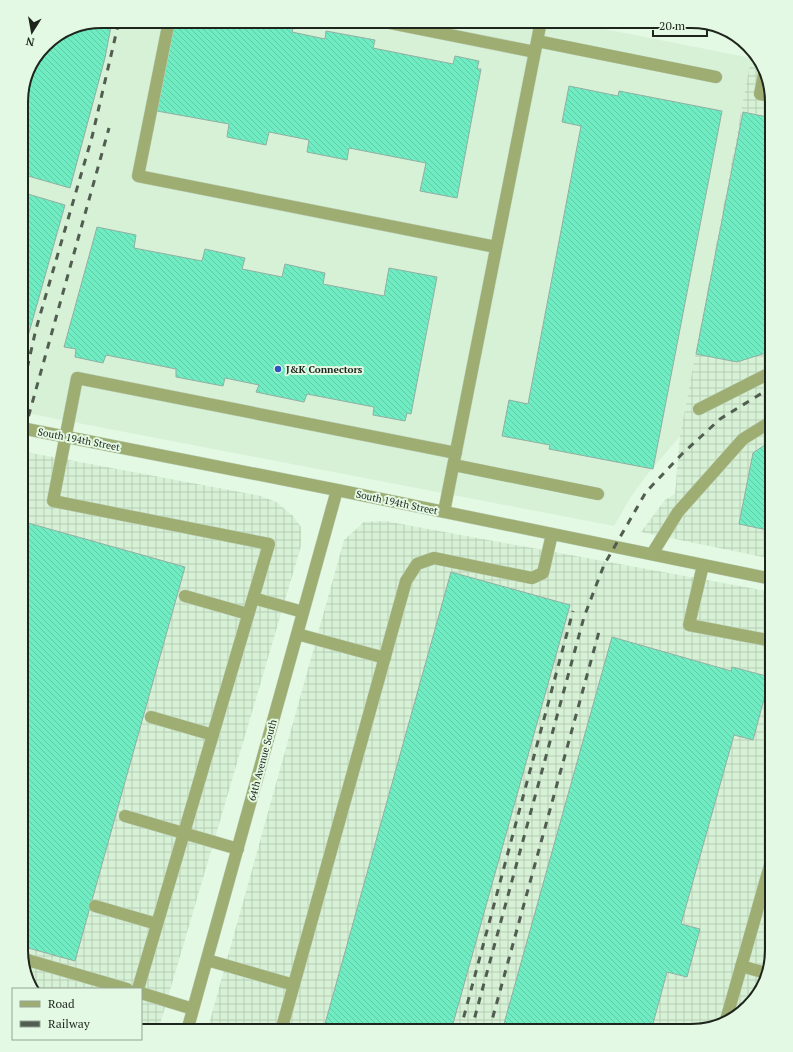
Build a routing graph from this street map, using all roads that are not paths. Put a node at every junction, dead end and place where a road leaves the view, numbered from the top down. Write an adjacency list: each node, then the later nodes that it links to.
1 (168, 28): 8 (street)
2 (424, 28): 4 (street)
3 (540, 28): 4 (street)
4 (536, 46): 5 (street); 8 (street)
5 (716, 77)
6 (762, 83): 7 (street)
7 (764, 95)
8 (496, 247): 14 (street)
9 (765, 376): 10 (street)
10 (699, 409)
11 (765, 425): 20 (street)
12 (28, 429): 13 (street, South 194th Street)
13 (66, 436): 14 (street); 16 (street, South 194th Street); 24 (street)
14 (456, 452): 15 (street)
15 (454, 465): 17 (street); 18 (street)
16 (337, 490): 18 (street, South 194th Street); 25 (street, 64th Avenue South)
17 (598, 494)
18 (444, 512): 19 (street, South 194th Street)
19 (552, 534): 20 (street, South 194th Street); 29 (street)
20 (652, 554): 21 (street, South 194th Street)
21 (703, 565): 22 (street, South 194th Street); 28 (street)
22 (765, 578)
23 (186, 596): 26 (street)
24 (253, 598): 25 (street); 26 (street)
25 (303, 612): 27 (street, 64th Avenue South)
26 (248, 614): 31 (street)
27 (297, 634): 29 (street); 34 (street, 64th Avenue South)
28 (765, 640)
29 (384, 658): 42 (street)
30 (151, 717): 31 (street)
31 (212, 735): 33 (street)
32 (125, 816): 33 (street)
33 (184, 834): 34 (street); 37 (street)
34 (238, 849): 39 (street, 64th Avenue South)
35 (765, 883): 40 (street)
36 (95, 906): 37 (street)
37 (157, 924): 44 (street)
38 (29, 960): 43 (street)
39 (207, 960): 42 (street); 46 (street, 64th Avenue South)
40 (742, 966): 41 (street); 47 (street)
41 (761, 972)
42 (294, 985): 49 (street)
43 (124, 988)
44 (138, 988)
45 (142, 993): 46 (street)
46 (193, 1009): 48 (street, 64th Avenue South)
47 (728, 1014)
48 (189, 1024)
49 (283, 1024)

